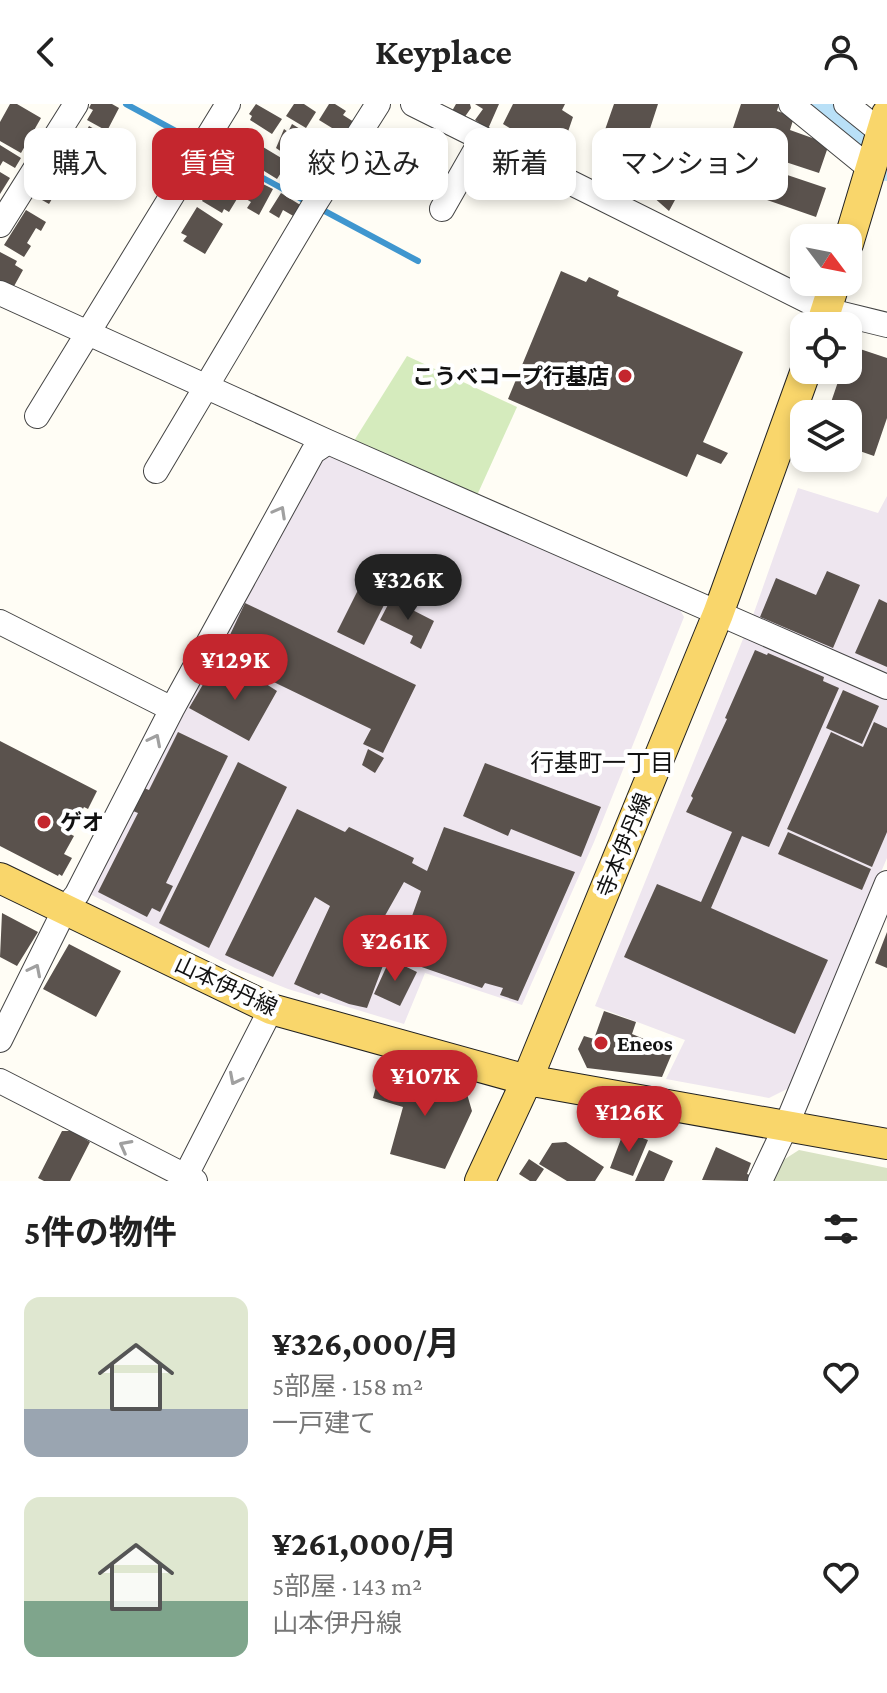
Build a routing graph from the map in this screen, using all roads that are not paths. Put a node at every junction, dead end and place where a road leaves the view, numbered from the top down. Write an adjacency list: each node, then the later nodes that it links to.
1 (76, 104): 13 (street)
2 (228, 104): 17 (street)
3 (378, 104): 19 (street)
4 (413, 104): 7 (street)
5 (791, 104): 8 (street)
6 (846, 104): 8 (street)
7 (464, 130)
8 (879, 145): 12 (main road)
9 (464, 170): 11 (street)
10 (576, 185): 15 (street)
11 (442, 209)
12 (854, 224)
13 (0, 225)
14 (0, 293): 17 (street)
15 (827, 306): 16 (street)
16 (887, 325)
17 (86, 332): 19 (street); 20 (street)
18 (801, 384): 23 (main road, 寺本伊丹線)
19 (204, 387): 21 (street); 22 (street)
20 (37, 416)
21 (328, 442): 23 (street); 26 (street, one-way to 21)
22 (156, 471)
23 (718, 614): 25 (street); 33 (main road, 寺本伊丹線)
24 (0, 622): 26 (street)
25 (887, 687)
26 (172, 709): 29 (street, one-way to 26)
27 (0, 878): 29 (main road, 山本伊丹線)
28 (887, 883): 35 (street)
29 (65, 909): 30 (main road, 山本伊丹線); 31 (street, one-way to 29)
30 (271, 1009): 33 (main road, 山本伊丹線); 37 (street, one-way to 37)
31 (7, 1010): 32 (street)
32 (0, 1040)
33 (527, 1080): 35 (main road, 山本伊丹線); 38 (main road, 寺本伊丹線)
34 (0, 1081): 37 (street, one-way to 34)
35 (786, 1126): 36 (main road, 山本伊丹線); 39 (street)
36 (887, 1144)
37 (188, 1180)
38 (480, 1181)
39 (760, 1181)

